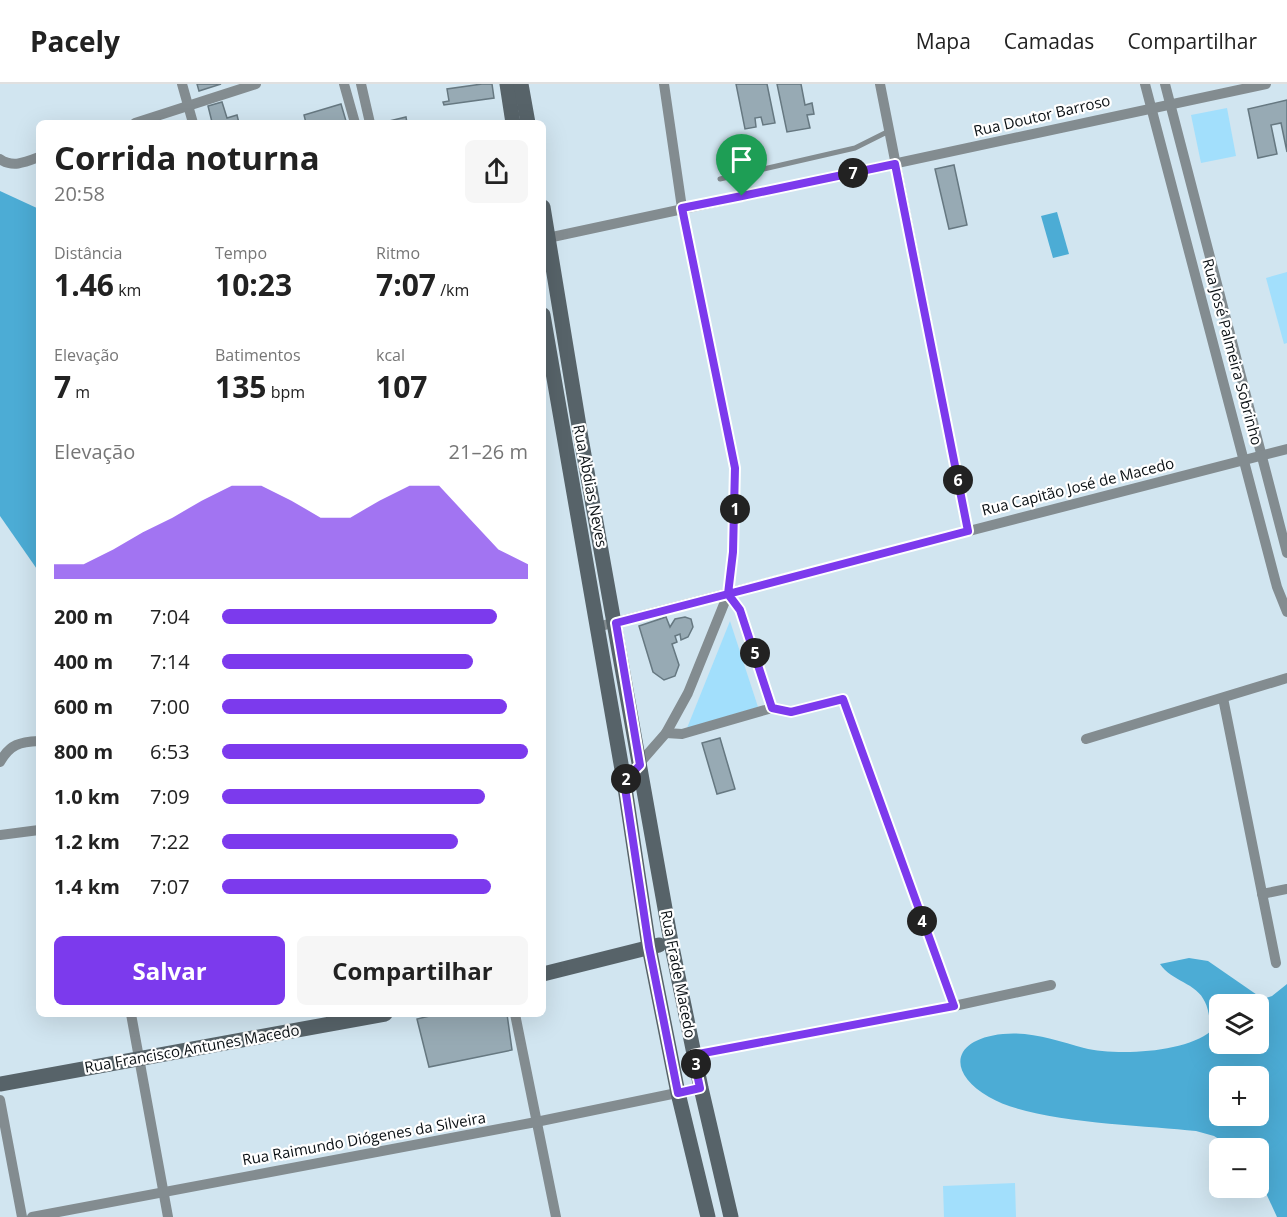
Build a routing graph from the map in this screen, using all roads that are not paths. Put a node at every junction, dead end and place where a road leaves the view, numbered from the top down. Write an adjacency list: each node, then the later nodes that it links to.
1 (182, 84): 13 (street)
2 (256, 84): 13 (street)
3 (344, 84): 18 (street)
4 (361, 84): 19 (street)
5 (507, 84): 20 (main road)
6 (521, 84): 21 (main road)
7 (664, 84): 27 (street)
8 (880, 84): 22 (street)
9 (1145, 84): 14 (street, Rua José Palmeira Sobrinho)
10 (1165, 84): 12 (street, Rua José Palmeira Sobrinho)
11 (1266, 84): 12 (street, Rua Doutor Barroso)
12 (1170, 103): 14 (street, Rua Doutor Barroso); 29 (street, Rua José Palmeira Sobrinho)
13 (188, 104): 16 (street); 17 (street)
14 (1151, 107): 25 (street, Rua Doutor Barroso); 30 (street, Rua José Palmeira Sobrinho)
15 (1149, 119): 34 (street)
16 (143, 120)
17 (193, 120)
18 (354, 120)
19 (369, 120)
20 (513, 120)
21 (527, 120)
22 (889, 131): 25 (street); 26 (lane)
23 (0, 159): 24 (street)
24 (34, 159)
25 (895, 164): 27 (street, Rua Doutor Barroso); 38 (street)
26 (720, 178)
27 (682, 208): 28 (street, Rua Doutor Barroso); 40 (street)
28 (546, 238): 32 (main road, Rua Abdias Neves)
29 (1227, 318): 30 (street); 36 (street, Rua José Palmeira Sobrinho)
30 (1209, 322): 37 (street, Rua José Palmeira Sobrinho)
31 (547, 371): 33 (main road, Rua Abdias Neves)
32 (581, 438): 33 (main road); 42 (main road, Rua Abdias Neves)
33 (564, 441): 43 (main road, Rua Abdias Neves)
34 (1238, 449)
35 (1287, 449): 36 (street, Rua Capitão José de Macedo)
36 (1263, 455): 37 (street, Rua Capitão José de Macedo); 39 (street, Rua José Palmeira Sobrinho)
37 (1245, 459): 38 (street, Rua Capitão José de Macedo); 41 (street, Rua José Palmeira Sobrinho)
38 (968, 531): 40 (street, Rua Capitão José de Macedo)
39 (1287, 554)
40 (728, 594): 42 (street, Rua Capitão José de Macedo); 46 (street); 47 (street)
41 (1287, 606)
42 (616, 623): 43 (street, Rua Capitão José de Macedo); 51 (main road, Rua Abdias Neves)
43 (597, 627): 52 (main road, Rua Abdias Neves)
44 (1287, 678): 45 (street)
45 (1223, 698): 48 (street); 56 (street)
46 (772, 708): 47 (street); 62 (street)
47 (666, 734): 51 (street)
48 (1086, 739)
49 (36, 741): 50 (street)
50 (0, 762)
51 (640, 765): 52 (street); 57 (main road, Rua Frade Macedo)
52 (624, 781): 58 (main road, Rua Frade Macedo)
53 (36, 830): 54 (street)
54 (0, 835)
55 (1287, 889): 56 (street)
56 (1262, 894): 59 (street)
57 (671, 942): 58 (main road); 66 (main road, Rua Frade Macedo)
58 (649, 947): 60 (main road); 70 (main road, Rua Frade Macedo)
59 (1276, 963)
60 (546, 973)
61 (1051, 985): 62 (street)
62 (954, 1006): 66 (street)
63 (132, 1017): 67 (street)
64 (369, 1017): 67 (main road, Rua Francisco Antunes Macedo)
65 (516, 1017): 72 (street)
66 (693, 1055): 69 (main road, Rua Frade Macedo)
67 (140, 1059): 68 (main road, Rua Francisco Antunes Macedo); 73 (street)
68 (0, 1084)
69 (700, 1088): 70 (street, Rua Raimundo Diógenes da Silveira); 79 (main road, Rua Frade Macedo)
70 (678, 1093): 72 (street, Rua Raimundo Diógenes da Silveira); 78 (main road, Rua Frade Macedo)
71 (0, 1100): 74 (street)
72 (536, 1122): 73 (street, Rua Raimundo Diógenes da Silveira); 77 (street)
73 (164, 1191): 75 (street, Rua Raimundo Diógenes da Silveira); 76 (street)
74 (22, 1217)
75 (32, 1217)
76 (168, 1217)
77 (556, 1217)
78 (708, 1217)
79 (731, 1217)

